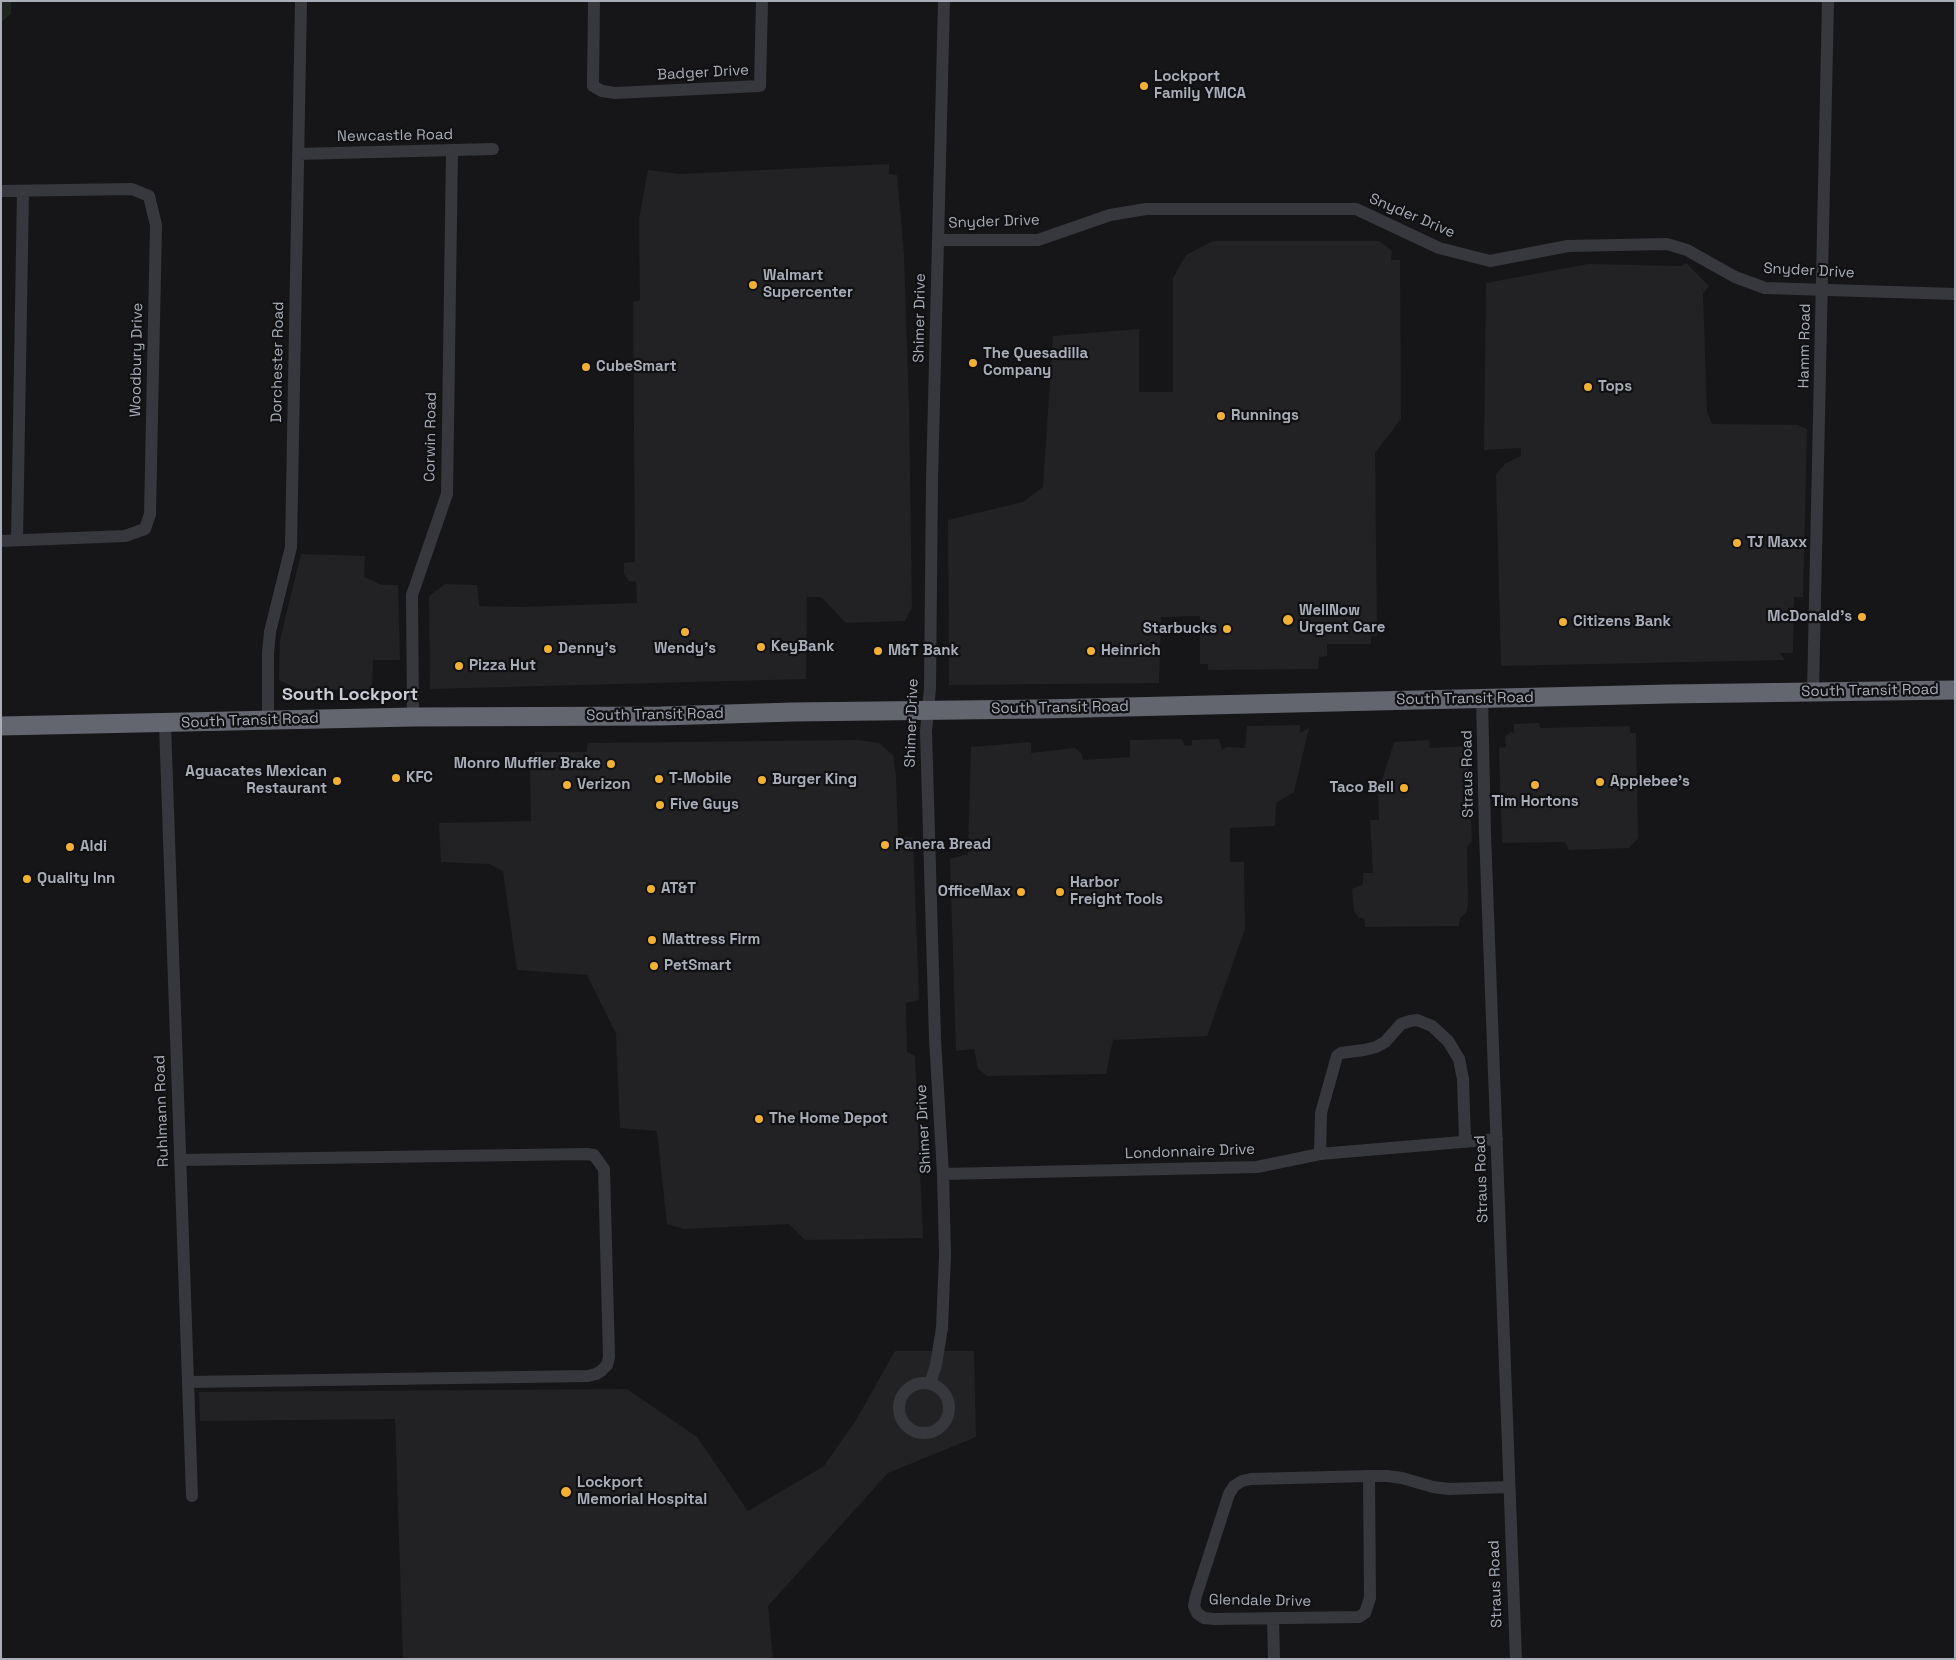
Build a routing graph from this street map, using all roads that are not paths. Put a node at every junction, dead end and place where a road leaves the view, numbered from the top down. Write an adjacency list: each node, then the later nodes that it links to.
1 (301, 1): 8 (street, Dorchester Road)
2 (594, 1): 3 (street, Badger Drive)
3 (762, 1)
4 (944, 1): 11 (street, Shimer Drive)
5 (1828, 1): 12 (street, Hamm Road)
6 (493, 149): 7 (street, Newcastle Road)
7 (452, 151): 8 (street, Newcastle Road); 20 (street, Corwin Road)
8 (298, 154): 21 (street, Dorchester Road)
9 (1, 191): 10 (street, Woodbury Drive)
10 (23, 191): 14 (street); 14 (street, Woodbury Drive)
11 (938, 240): 12 (street, Snyder Drive); 19 (street, Shimer Drive)
12 (1823, 288): 13 (street, Snyder Drive); 17 (street, Hamm Road)
13 (1955, 294)
14 (17, 540): 15 (street, Woodbury Drive)
15 (1, 541)
16 (1955, 690): 17 (highway, South Transit Road)
17 (1813, 692): 18 (highway, South Transit Road)
18 (1482, 698): 19 (highway, South Transit Road); 24 (street, Straus Road)
19 (929, 710): 20 (highway, South Transit Road); 28 (street, Shimer Drive)
20 (413, 717): 21 (highway, South Transit Road)
21 (268, 720): 22 (highway, South Transit Road)
22 (165, 724): 23 (highway, South Transit Road); 27 (street, Ruhlmann Road)
23 (1, 726)
24 (1497, 1139): 25 (street, Londonnaire Drive); 32 (street, Straus Road)
25 (1465, 1141): 26 (street, Londonnaire Drive); 26 (street)
26 (1320, 1154): 28 (street, Londonnaire Drive)
27 (180, 1160): 29 (street, Ruhlmann Road); 29 (street)
28 (943, 1174): 30 (street, Shimer Drive)
29 (188, 1382): 33 (street, Ruhlmann Road)
30 (930, 1384)
31 (1368, 1476): 32 (street, Glendale Drive); 34 (street, Glendale Drive); 34 (street, Glendale Drive)
32 (1509, 1487): 36 (street, Straus Road)
33 (192, 1496)
34 (1273, 1618): 35 (street)
35 (1274, 1659)
36 (1516, 1659)

